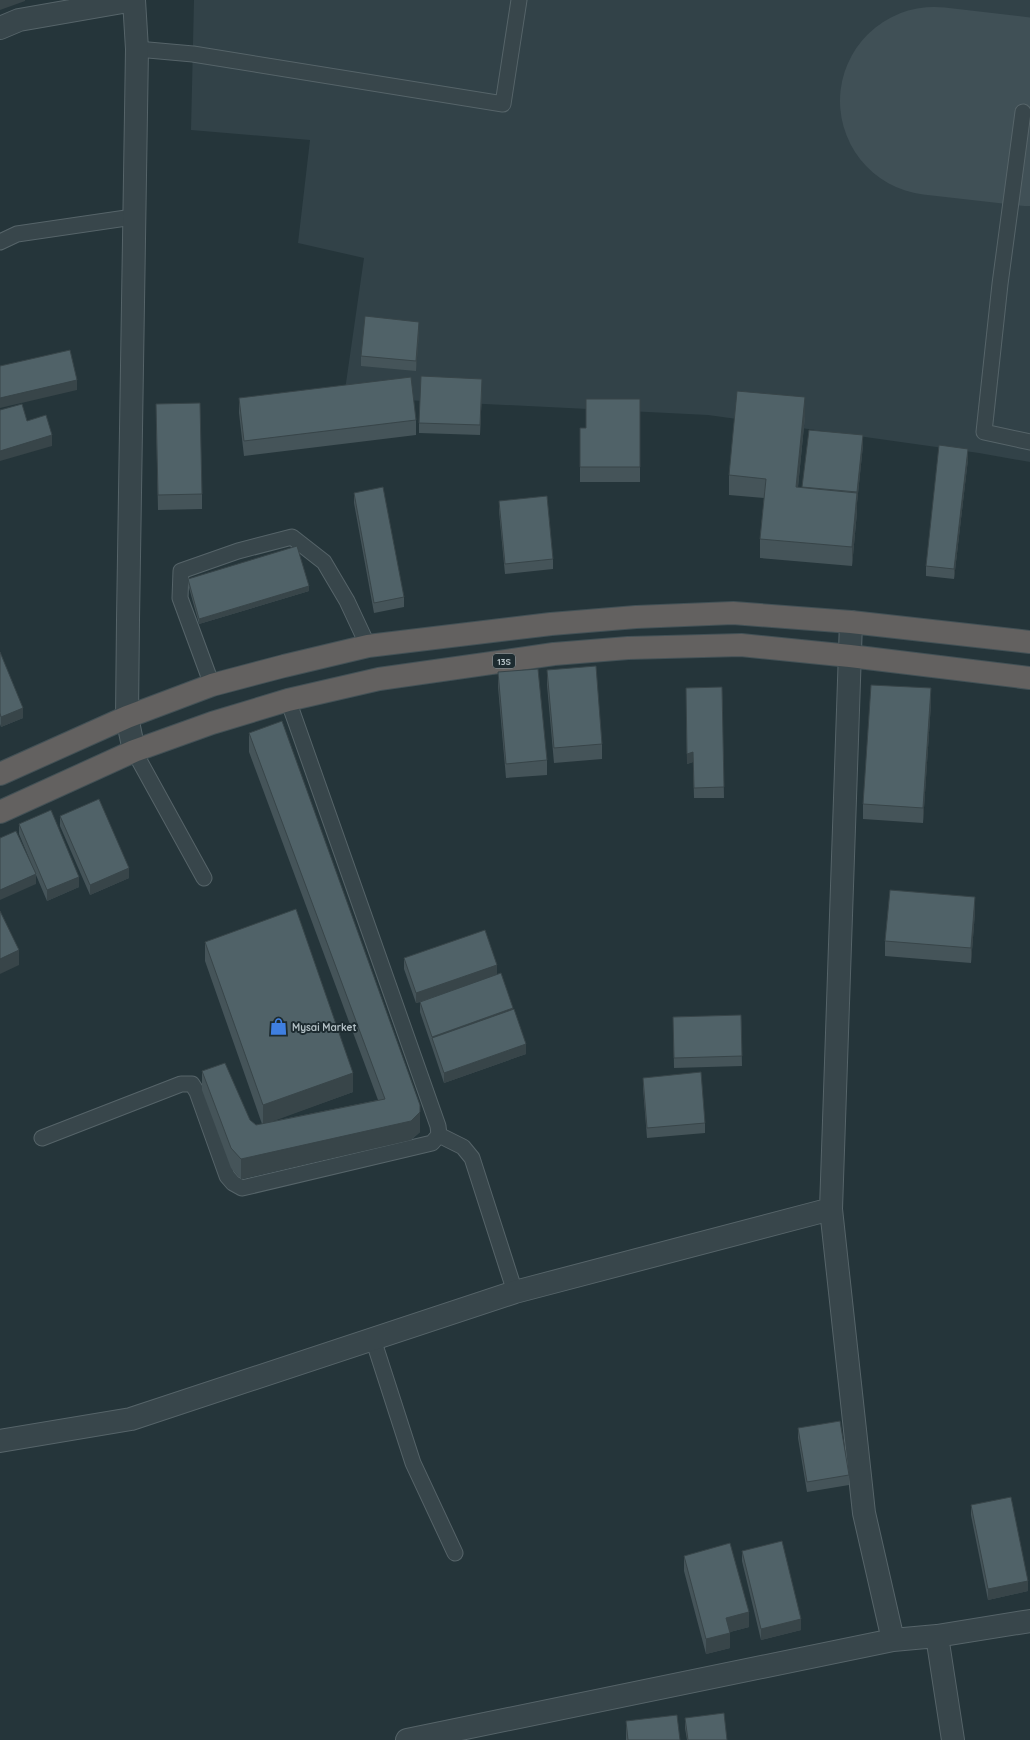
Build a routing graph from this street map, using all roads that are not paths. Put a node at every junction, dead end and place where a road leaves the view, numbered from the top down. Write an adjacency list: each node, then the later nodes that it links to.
1 (134, 0): 3 (street); 4 (street)
2 (518, 0): 4 (lane)
3 (0, 28)
4 (137, 49): 6 (street)
5 (1022, 112): 8 (lane)
6 (133, 217): 7 (lane); 16 (street)
7 (0, 242)
8 (1030, 442)
9 (851, 622): 10 (highway); 11 (highway); 12 (street)
10 (1030, 642)
11 (368, 646): 14 (highway); 14 (lane)
12 (850, 656): 13 (highway, 13S); 15 (highway, 13S); 23 (street)
13 (1030, 678)
14 (212, 685): 16 (highway)
15 (288, 700): 17 (highway, 13S); 21 (lane)
16 (128, 717): 17 (street); 18 (highway)
17 (134, 751): 19 (highway, 13S); 20 (lane)
18 (0, 774)
19 (0, 812)
20 (204, 878)
21 (439, 1135): 22 (lane); 24 (lane)
22 (42, 1138)
23 (831, 1209): 24 (street); 30 (street)
24 (515, 1292): 25 (street)
25 (373, 1339): 26 (street); 27 (lane)
26 (0, 1441)
27 (455, 1552)
28 (1030, 1621): 29 (street)
29 (937, 1636): 30 (street); 32 (street)
30 (894, 1640): 31 (street)
31 (407, 1740)
32 (953, 1740)

